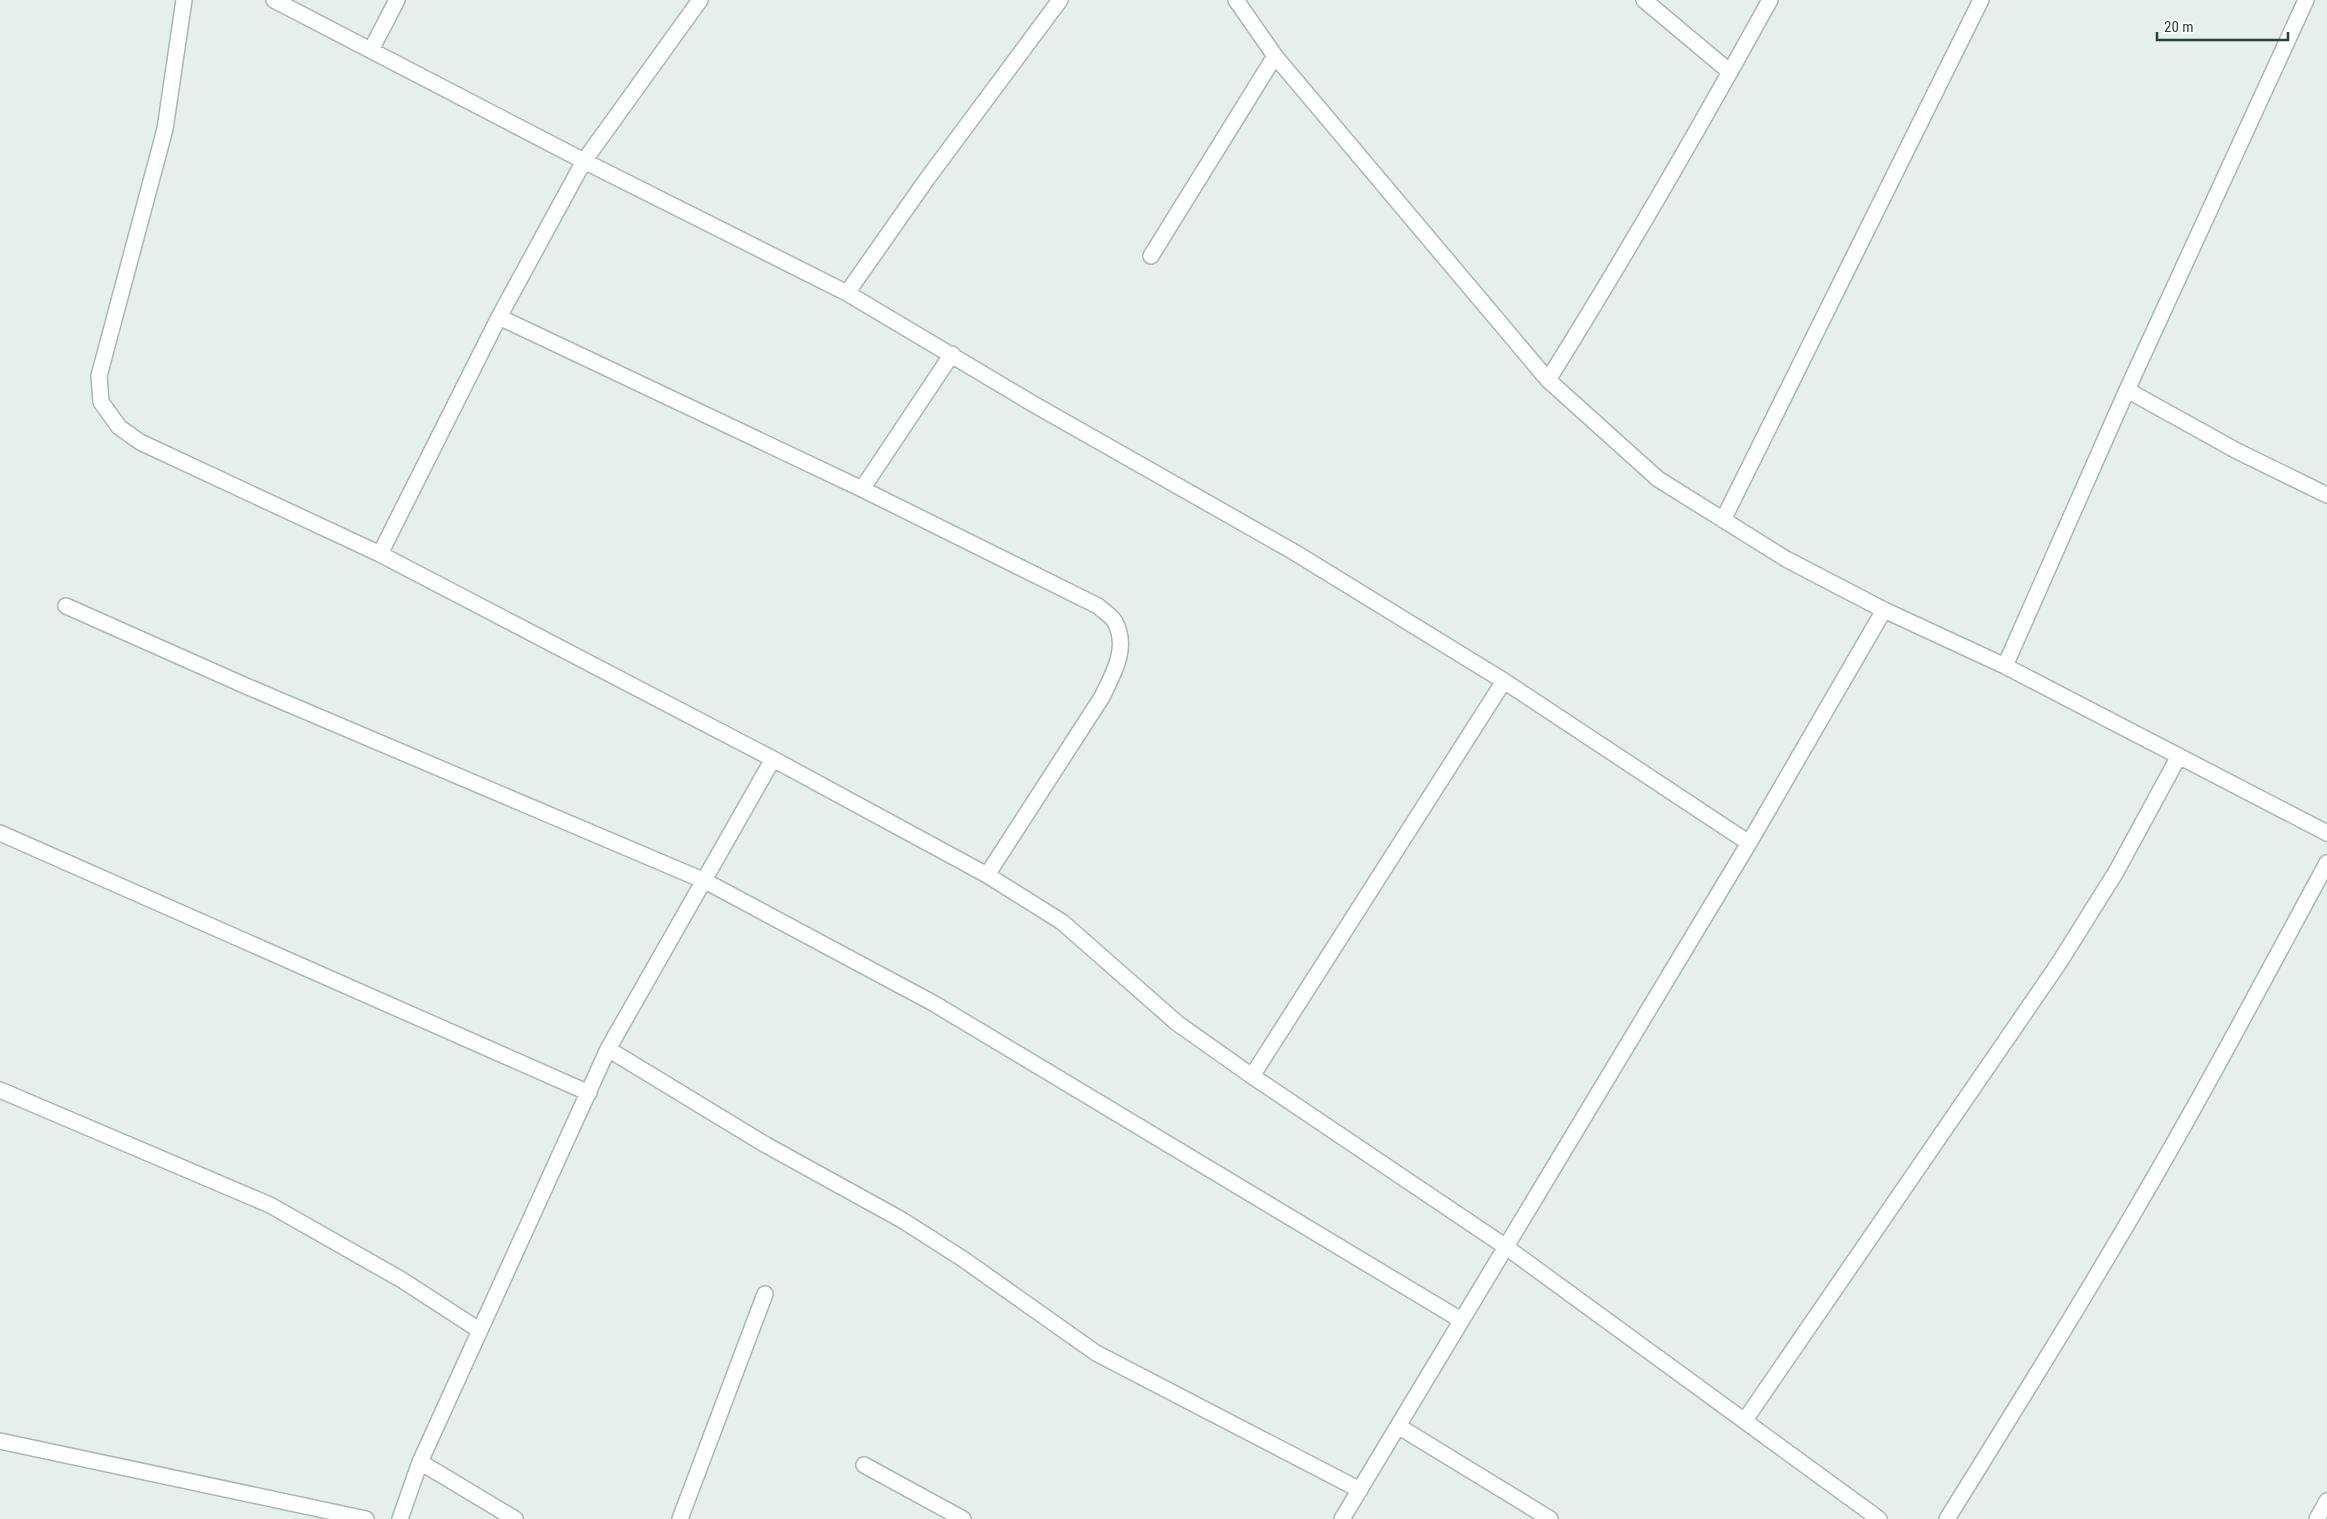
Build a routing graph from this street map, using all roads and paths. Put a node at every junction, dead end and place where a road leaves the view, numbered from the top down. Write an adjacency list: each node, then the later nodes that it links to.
1 (184, 0): 24 (street)
2 (274, 0): 11 (street)
3 (397, 0): 11 (street)
4 (700, 0): 14 (street)
5 (1060, 0): 16 (street)
6 (1236, 0): 12 (street)
7 (1644, 0): 13 (street)
8 (1770, 0): 13 (street)
9 (1981, 0): 23 (street)
10 (2306, 0): 20 (street)
11 (371, 50): 14 (street)
12 (1275, 56): 15 (street); 19 (street)
13 (1730, 72): 19 (street)
14 (584, 161): 16 (street); 17 (street)
15 (1151, 256)
16 (847, 293): 18 (street)
17 (499, 316): 21 (street); 24 (street)
18 (952, 354): 21 (street); 28 (street)
19 (1548, 380): 23 (street)
20 (2127, 390): 22 (street); 27 (street)
21 (862, 489): 35 (street)
22 (2327, 495)
23 (1723, 520): 26 (street)
24 (380, 554): 30 (street)
25 (66, 606): 36 (street)
26 (1884, 610): 27 (street); 33 (street)
27 (2005, 666): 29 (street)
28 (1504, 681): 33 (street); 38 (street)
29 (2179, 756): 31 (street); 45 (street)
30 (772, 759): 35 (street); 36 (street)
31 (2327, 832)
32 (0, 833): 40 (street)
33 (1749, 843): 41 (street)
34 (2327, 863): 60 (street)
35 (987, 875): 38 (street)
36 (704, 881): 37 (street); 43 (street)
37 (608, 1049): 40 (street); 50 (street)
38 (1252, 1076): 41 (street)
39 (0, 1090): 44 (street)
40 (589, 1093): 44 (street)
41 (1506, 1247): 43 (street); 45 (street)
42 (765, 1294): 55 (street)
43 (1461, 1320): 46 (street)
44 (479, 1330): 48 (street)
45 (1745, 1420): 59 (street)
46 (1398, 1426): 50 (street); 58 (street)
47 (0, 1440): 52 (street)
48 (420, 1462): 53 (street); 54 (street)
49 (864, 1465): 56 (street)
50 (1360, 1490): 57 (street)
51 (2327, 1501): 61 (street)
52 (366, 1519)
53 (400, 1519)
54 (515, 1519)
55 (680, 1519)
56 (964, 1519)
57 (1342, 1519)
58 (1550, 1519)
59 (1879, 1519)
60 (1947, 1519)
61 (2317, 1519)

